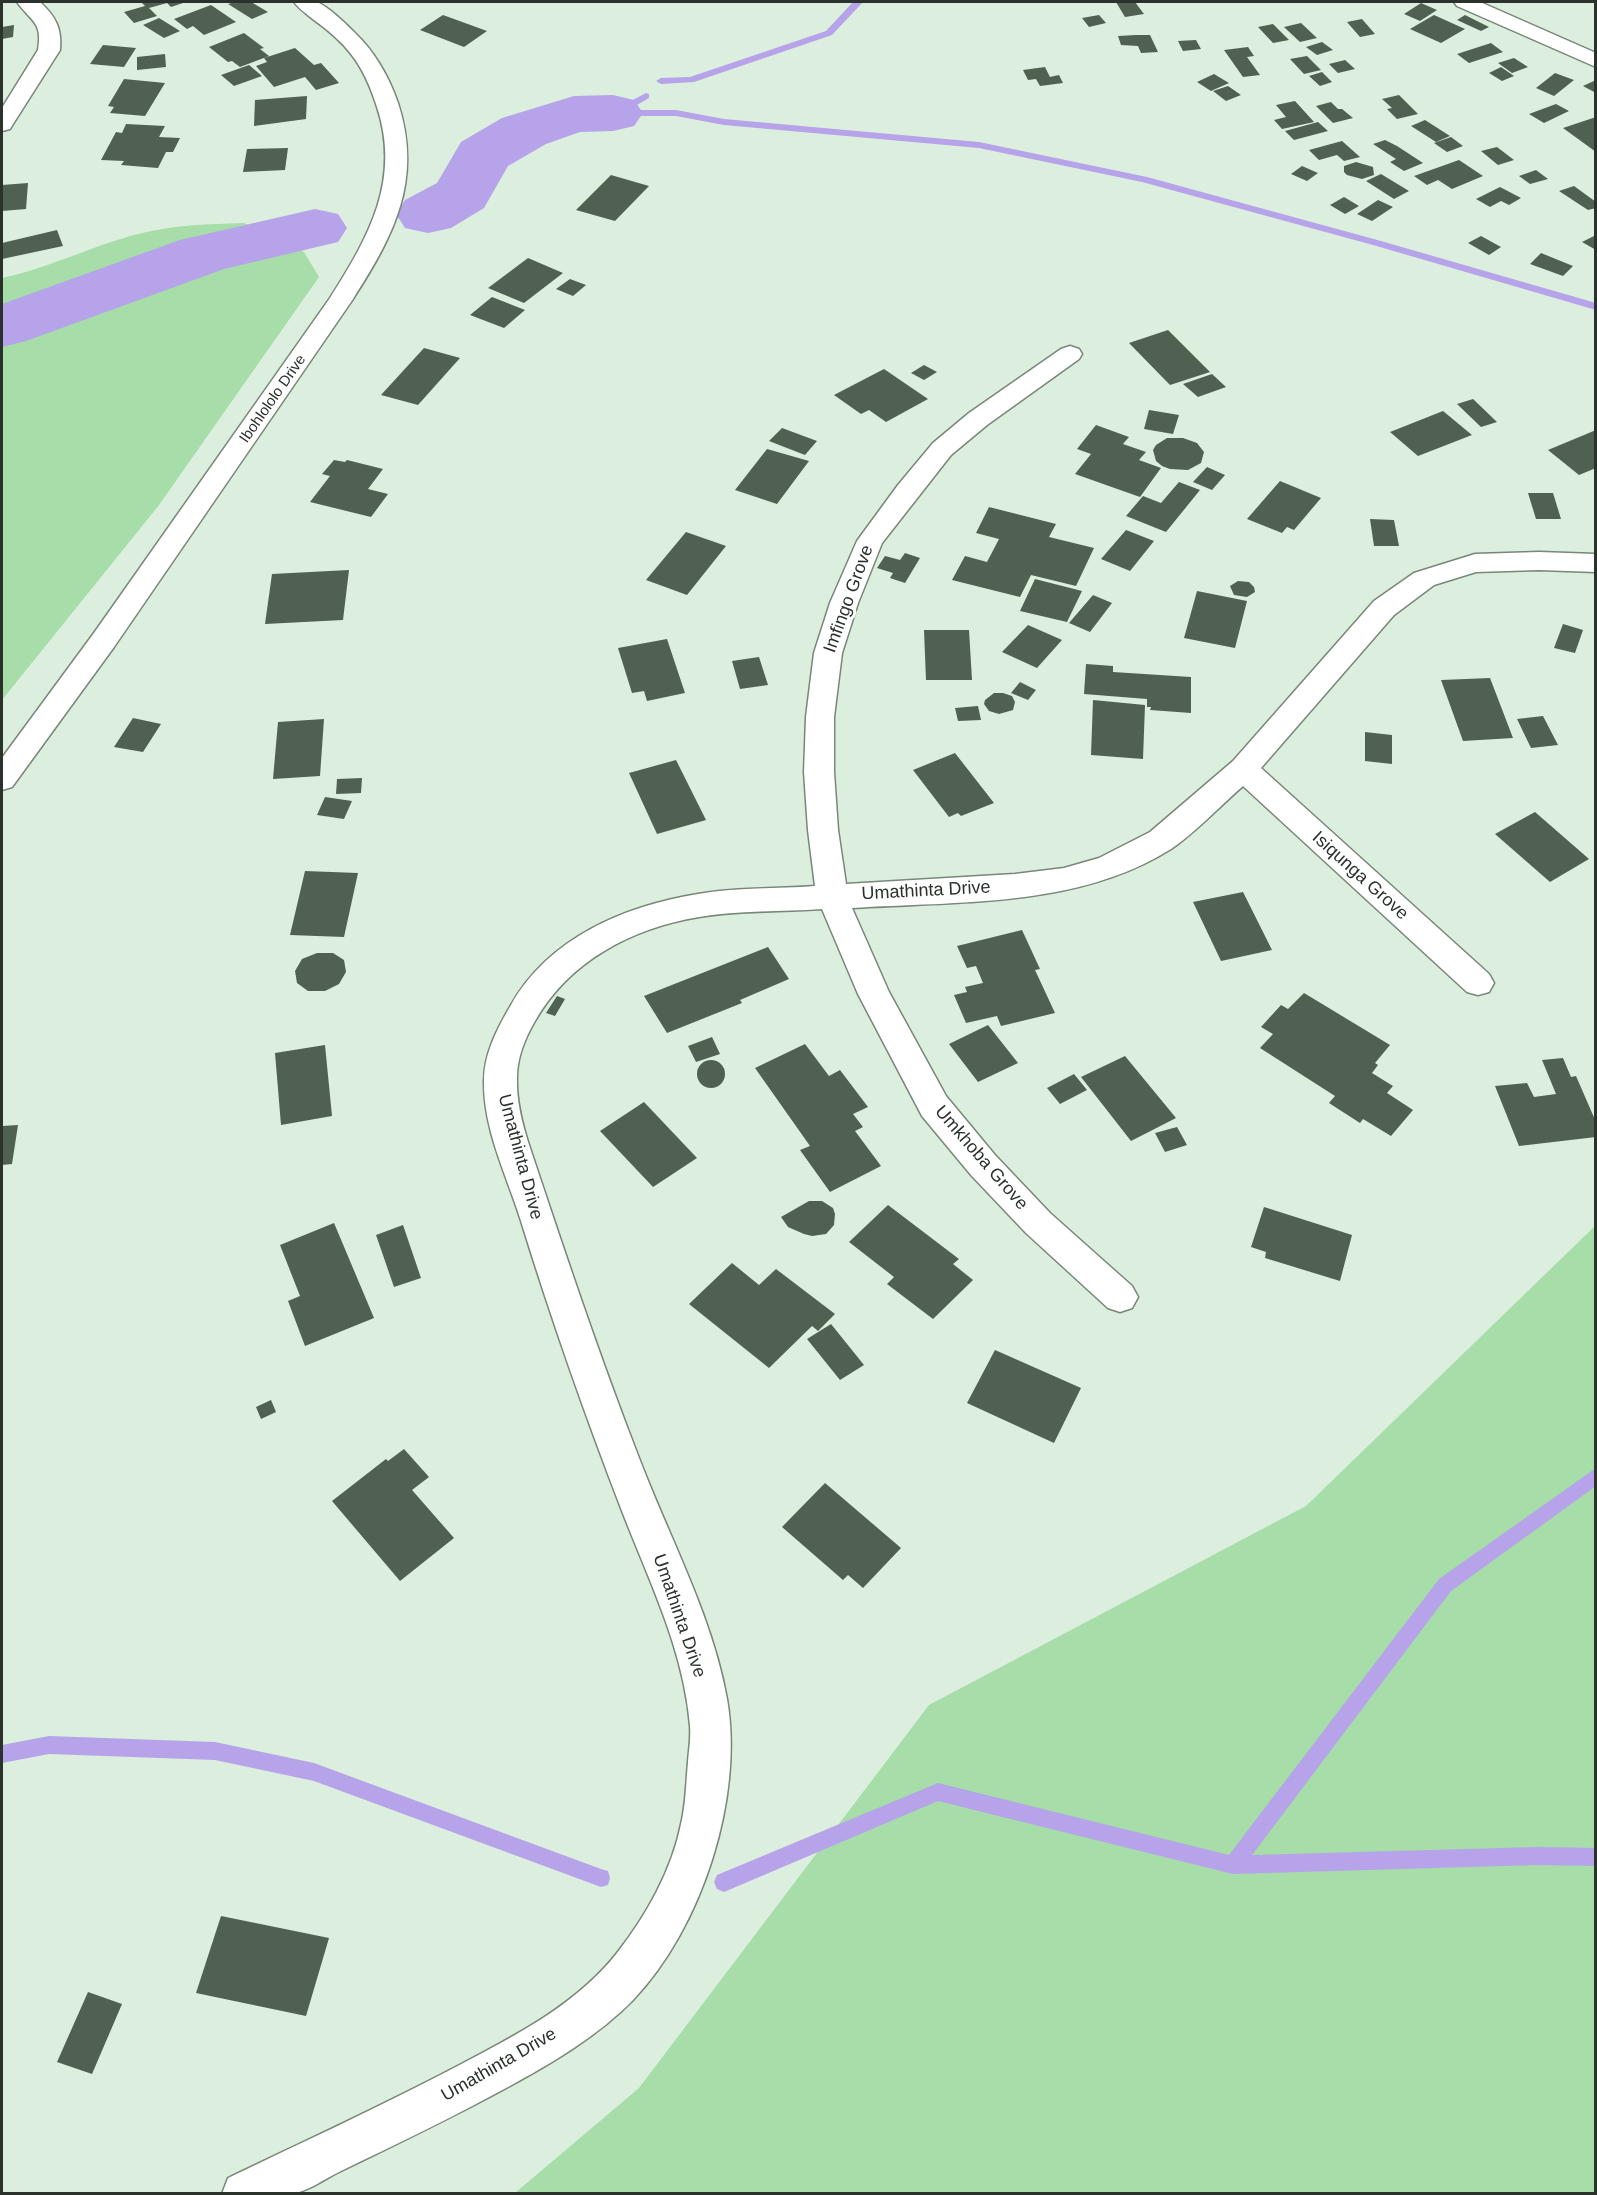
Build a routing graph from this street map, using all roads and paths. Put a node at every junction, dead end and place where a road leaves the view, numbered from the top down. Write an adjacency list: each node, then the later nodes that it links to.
1 (27, 2): 5 (street)
2 (304, 2): 9 (street, Ibohlololo Drive)
3 (1464, 2): 4 (street)
4 (1596, 62)
5 (2, 124)
6 (1070, 354): 10 (street, Imfingo Grove)
7 (1596, 563): 8 (street, Umathinta Drive)
8 (1243, 769): 10 (street, Umathinta Drive); 11 (street, Isiqunga Grove)
9 (2, 779)
10 (832, 896): 12 (street, Umkhoba Grove); 13 (street, Umathinta Drive)
11 (1478, 983)
12 (1120, 1297)
13 (244, 2193)

